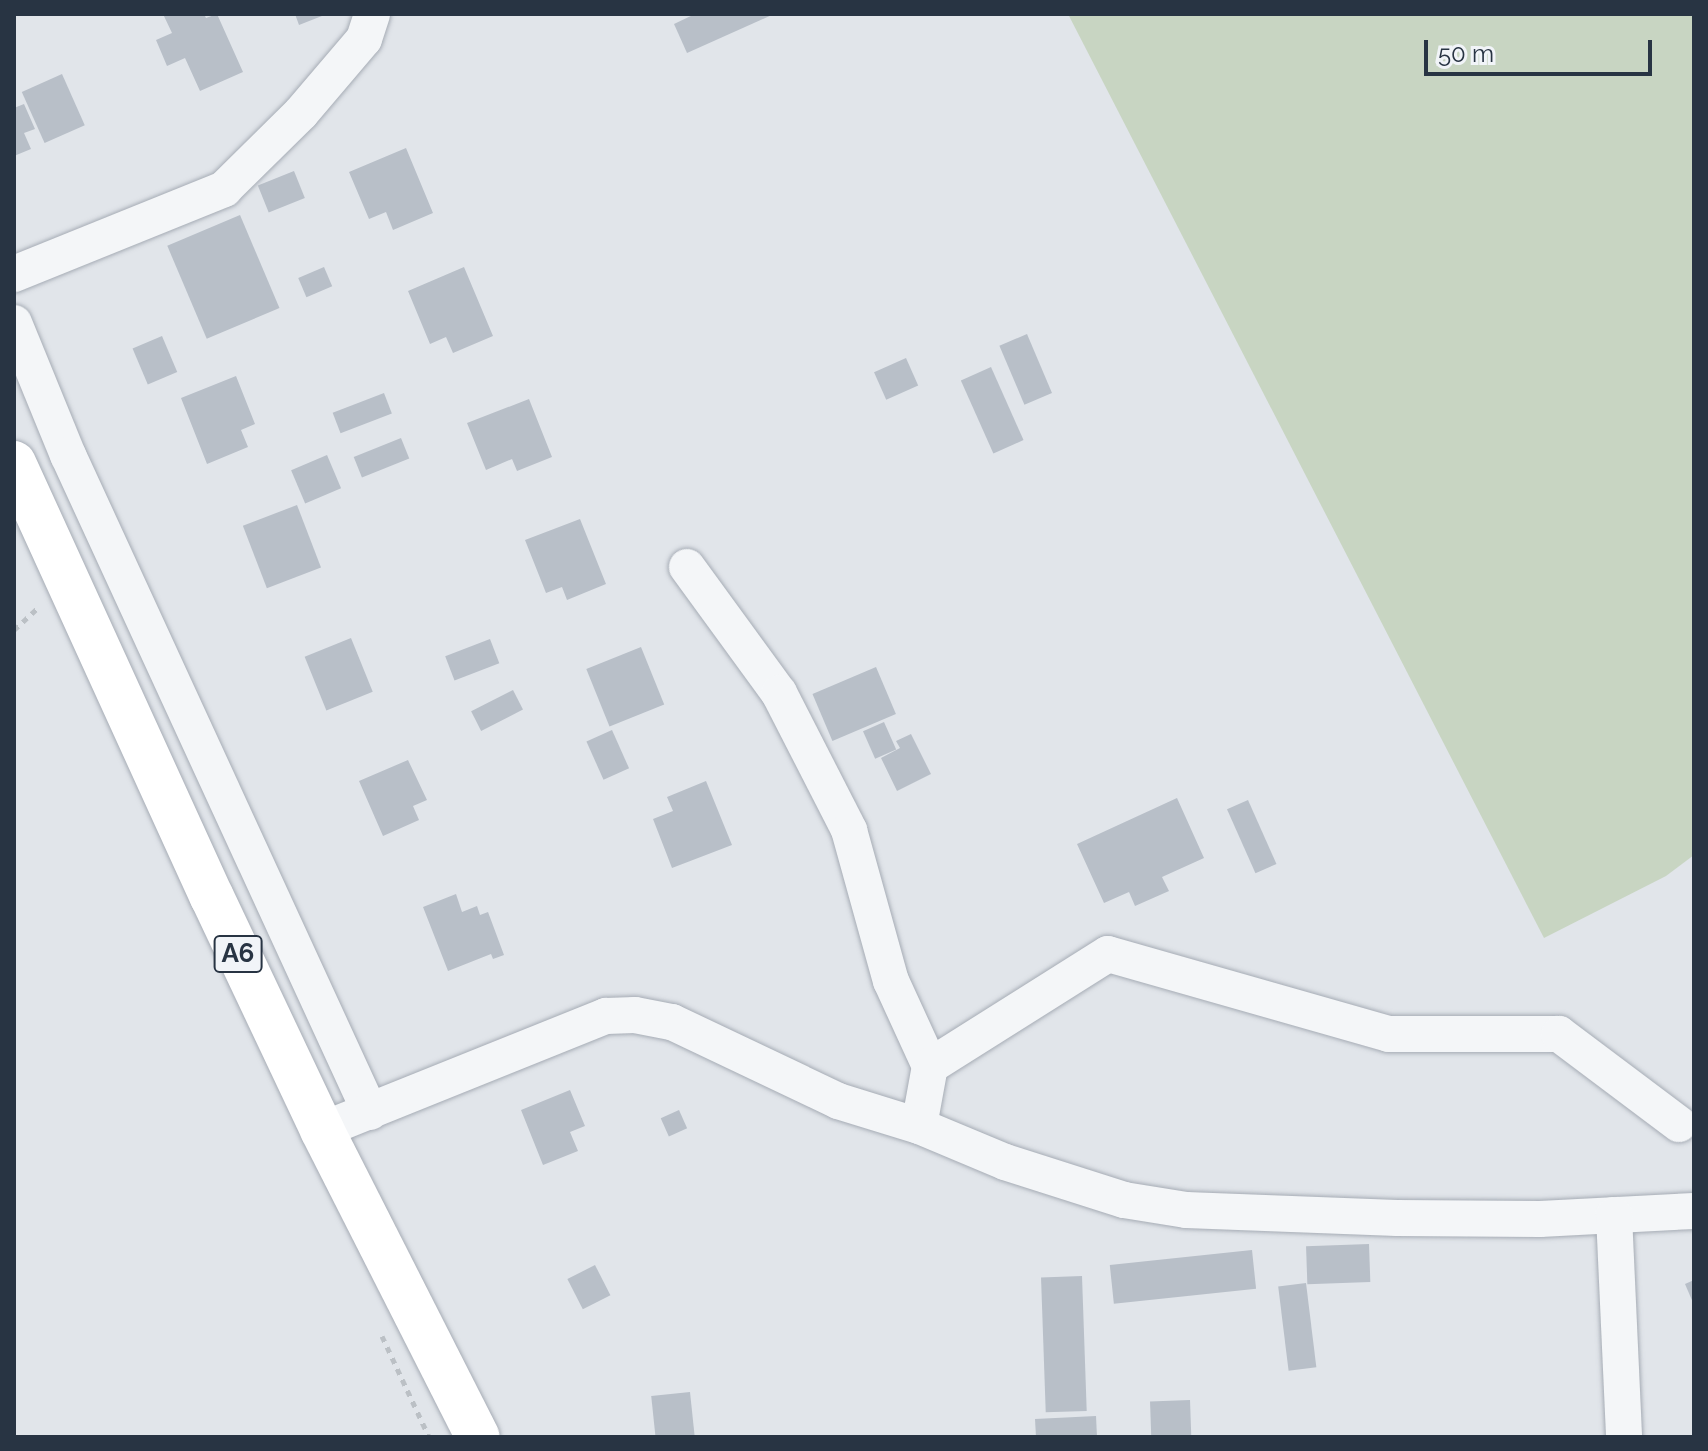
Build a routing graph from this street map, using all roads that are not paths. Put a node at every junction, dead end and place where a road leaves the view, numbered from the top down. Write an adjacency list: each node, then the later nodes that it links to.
1 (372, 14): 2 (street)
2 (14, 274)
3 (14, 323): 7 (street)
4 (14, 463): 10 (highway, A6)
5 (687, 567): 6 (street)
6 (930, 1066): 8 (street); 9 (street)
7 (370, 1112): 9 (street); 10 (street)
8 (1679, 1124)
9 (919, 1126): 12 (street)
10 (322, 1130): 13 (highway, A6)
11 (1694, 1211): 12 (street)
12 (1614, 1215): 14 (street)
13 (478, 1437)
14 (1624, 1437)

